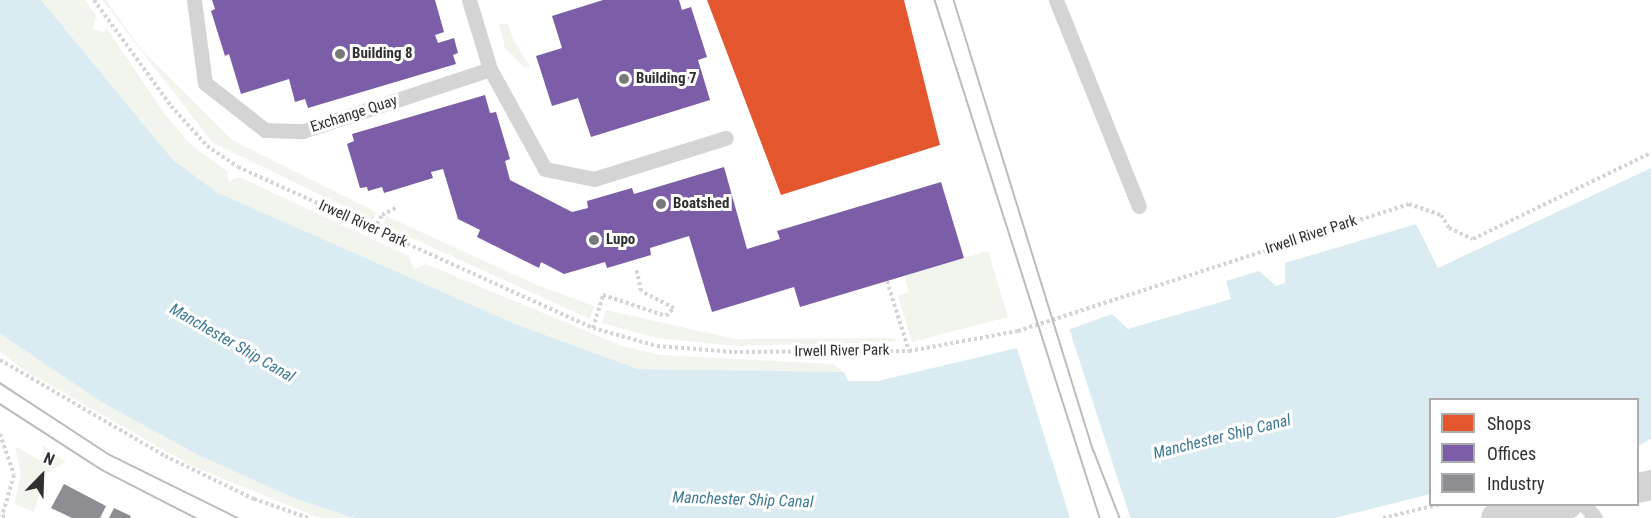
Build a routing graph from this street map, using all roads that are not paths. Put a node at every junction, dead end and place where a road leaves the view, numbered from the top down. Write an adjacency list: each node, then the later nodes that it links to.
1 (194, 0): 4 (lane, Exchange Quay)
2 (469, 0): 4 (lane)
3 (1056, 0): 6 (lane)
4 (490, 69): 5 (lane)
5 (726, 138)
6 (1139, 206)
7 (1558, 506): 9 (street)
8 (1586, 506): 10 (lane)
9 (1496, 518)
10 (1595, 518)

